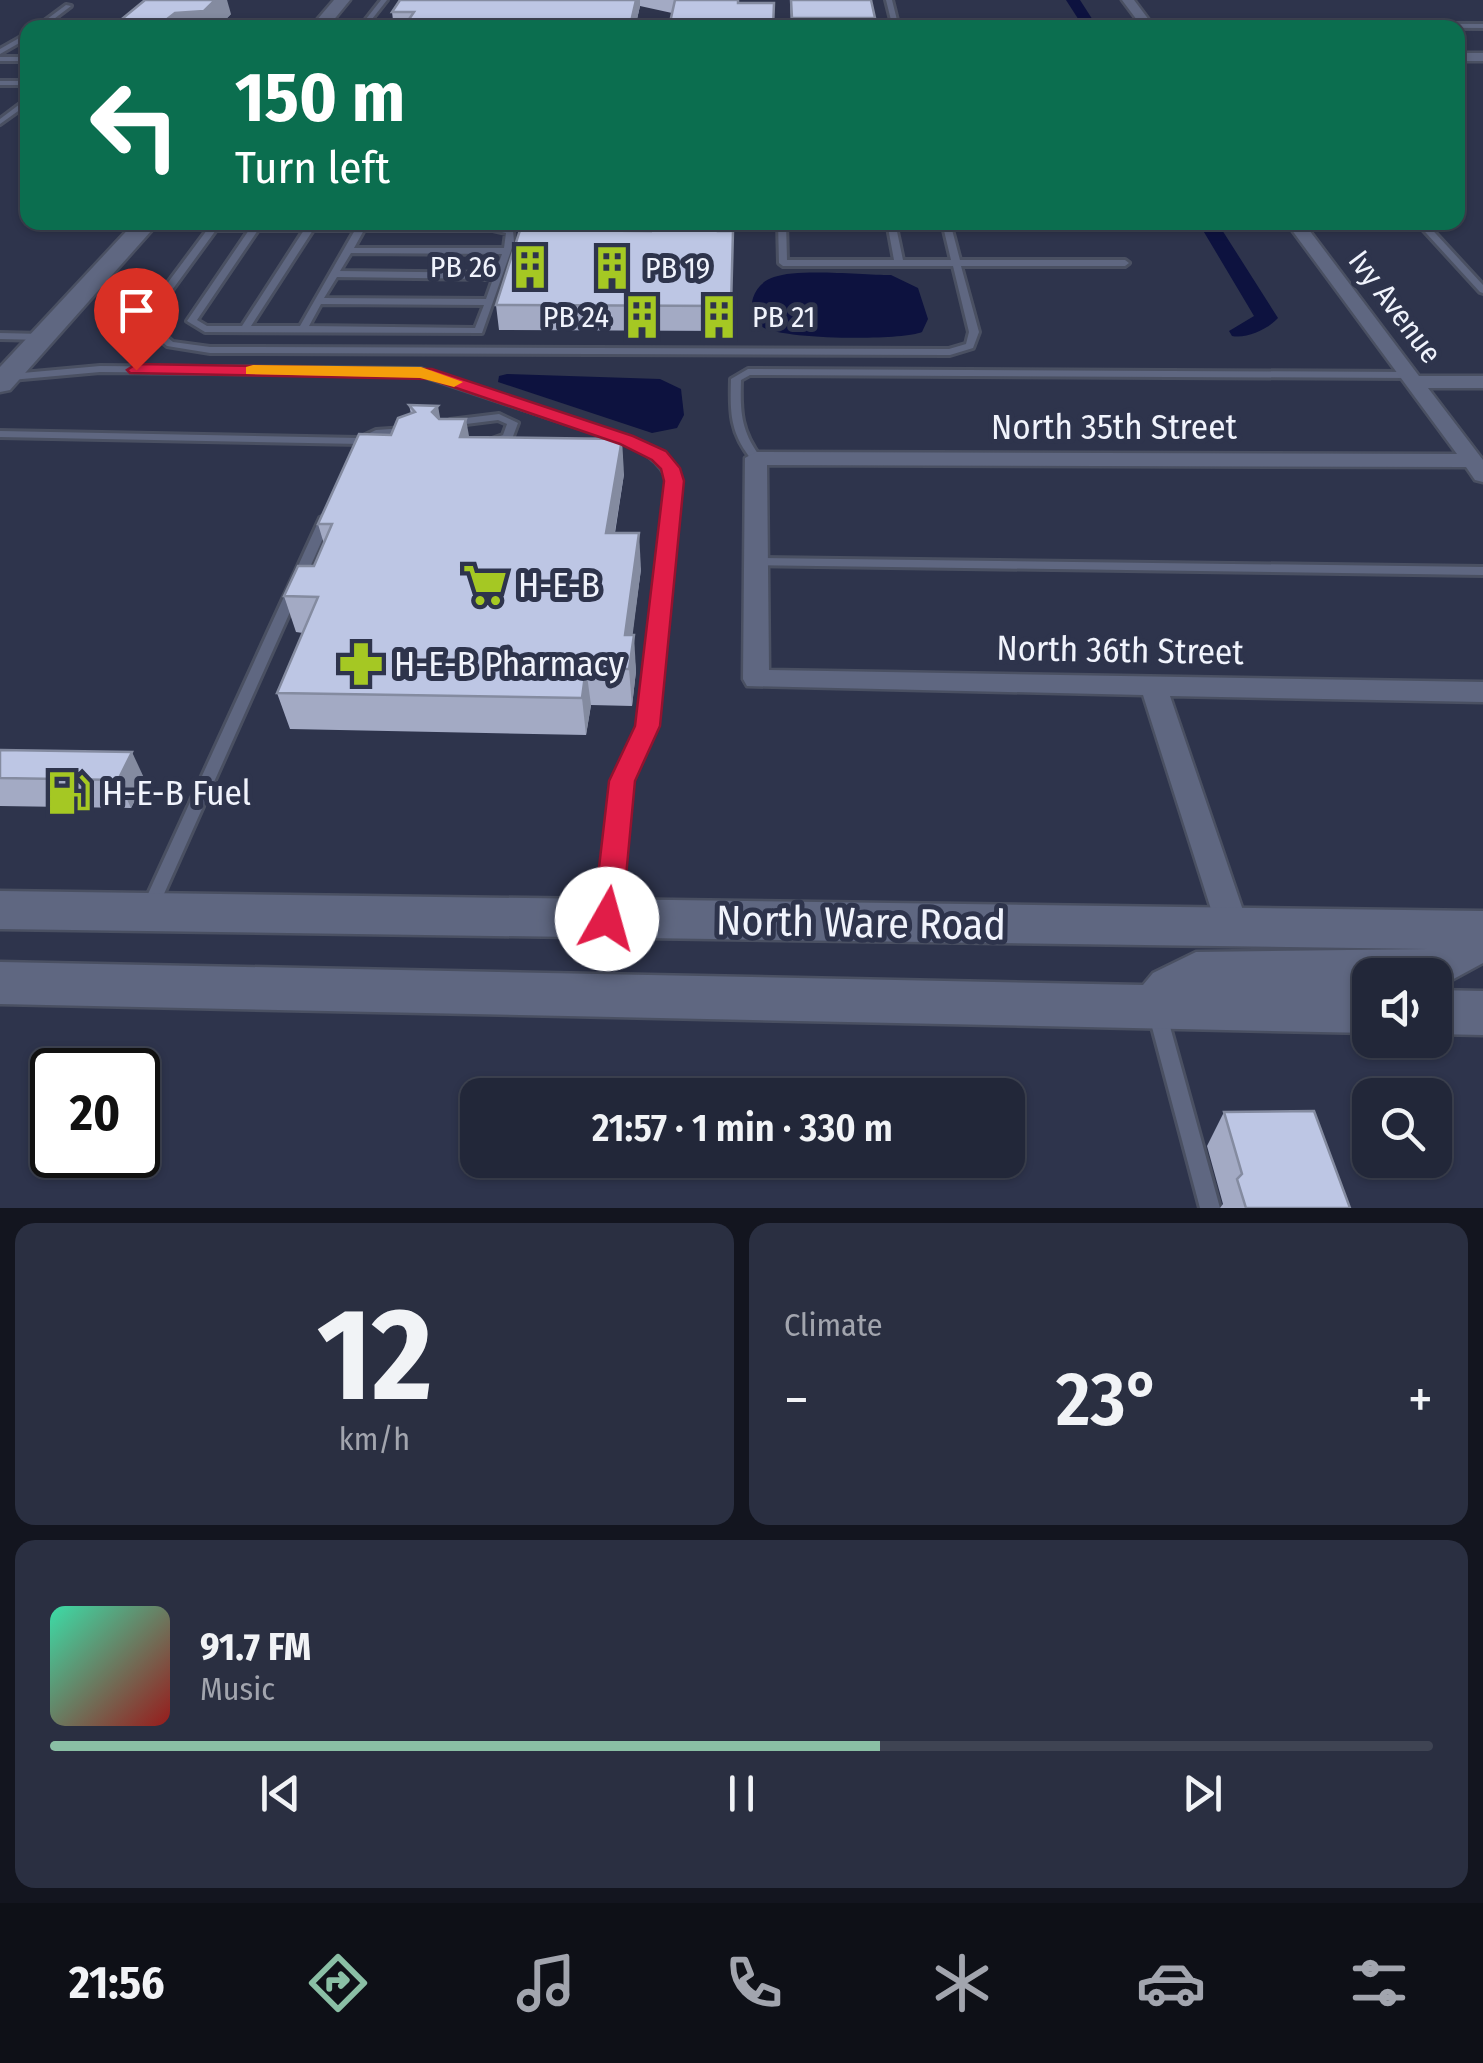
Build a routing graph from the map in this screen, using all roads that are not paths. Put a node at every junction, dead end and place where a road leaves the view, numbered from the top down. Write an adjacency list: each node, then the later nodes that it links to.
1 (342, 0): 6 (main road)
2 (384, 0): 7 (lane)
3 (1128, 0): 8 (street)
4 (68, 6): 5 (lane)
5 (49, 20)
6 (325, 20)
7 (368, 20)
8 (1143, 20)
9 (20, 106): 10 (lane)
10 (0, 122)
11 (141, 230): 36 (main road)
12 (212, 230): 37 (lane)
13 (254, 230): 32 (lane)
14 (308, 230): 32 (lane)
15 (359, 230): 22 (lane)
16 (505, 230): 23 (lane)
17 (782, 230): 24 (lane)
18 (892, 230): 24 (lane)
19 (948, 230): 25 (lane)
20 (1300, 230): 38 (street, Ivy Avenue)
21 (1427, 230): 29 (lane)
22 (348, 250): 23 (lane); 27 (lane)
23 (506, 252): 28 (lane)
24 (898, 263): 25 (lane)
25 (956, 263): 26 (lane); 37 (lane)
26 (1125, 263)
27 (334, 274): 28 (lane); 30 (lane)
28 (498, 276): 31 (lane)
29 (1483, 290)
30 (319, 300): 31 (lane); 33 (lane)
31 (489, 302): 34 (lane)
32 (245, 329): 33 (lane)
33 (303, 329): 34 (lane)
34 (479, 331): 37 (lane)
35 (0, 336): 36 (lane)
36 (43, 336): 39 (main road)
37 (471, 351)
38 (1411, 378): 40 (street); 47 (lane); 49 (street, Ivy Avenue)
39 (2, 380): 57 (lane)
40 (1483, 382)
41 (440, 425): 45 (lane)
42 (423, 429): 44 (lane)
43 (0, 434): 44 (lane)
44 (360, 444): 46 (lane); 48 (lane)
45 (474, 444)
46 (393, 446)
47 (756, 458): 49 (street, North 35th Street); 51 (street)
48 (351, 462)
49 (1478, 468)
50 (332, 503): 56 (lane)
51 (756, 562): 52 (lane); 53 (street, North 36th Street)
52 (1483, 571)
53 (1153, 684): 54 (street, North 36th Street); 58 (street)
54 (1483, 692)
55 (0, 910): 56 (main road, North Ware Road)
56 (148, 912): 57 (main road, North Ware Road)
57 (607, 919): 58 (main road, North Ware Road)
58 (1233, 928): 59 (main road, North Ware Road)
59 (1483, 930)
60 (1483, 939): 62 (main road)
61 (0, 983): 62 (main road, North Ware Road)
62 (1155, 1005): 63 (main road, North Ware Road); 66 (lane)
63 (1352, 1010)
64 (1452, 1012): 65 (main road)
65 (1483, 1012)
66 (1210, 1208)

